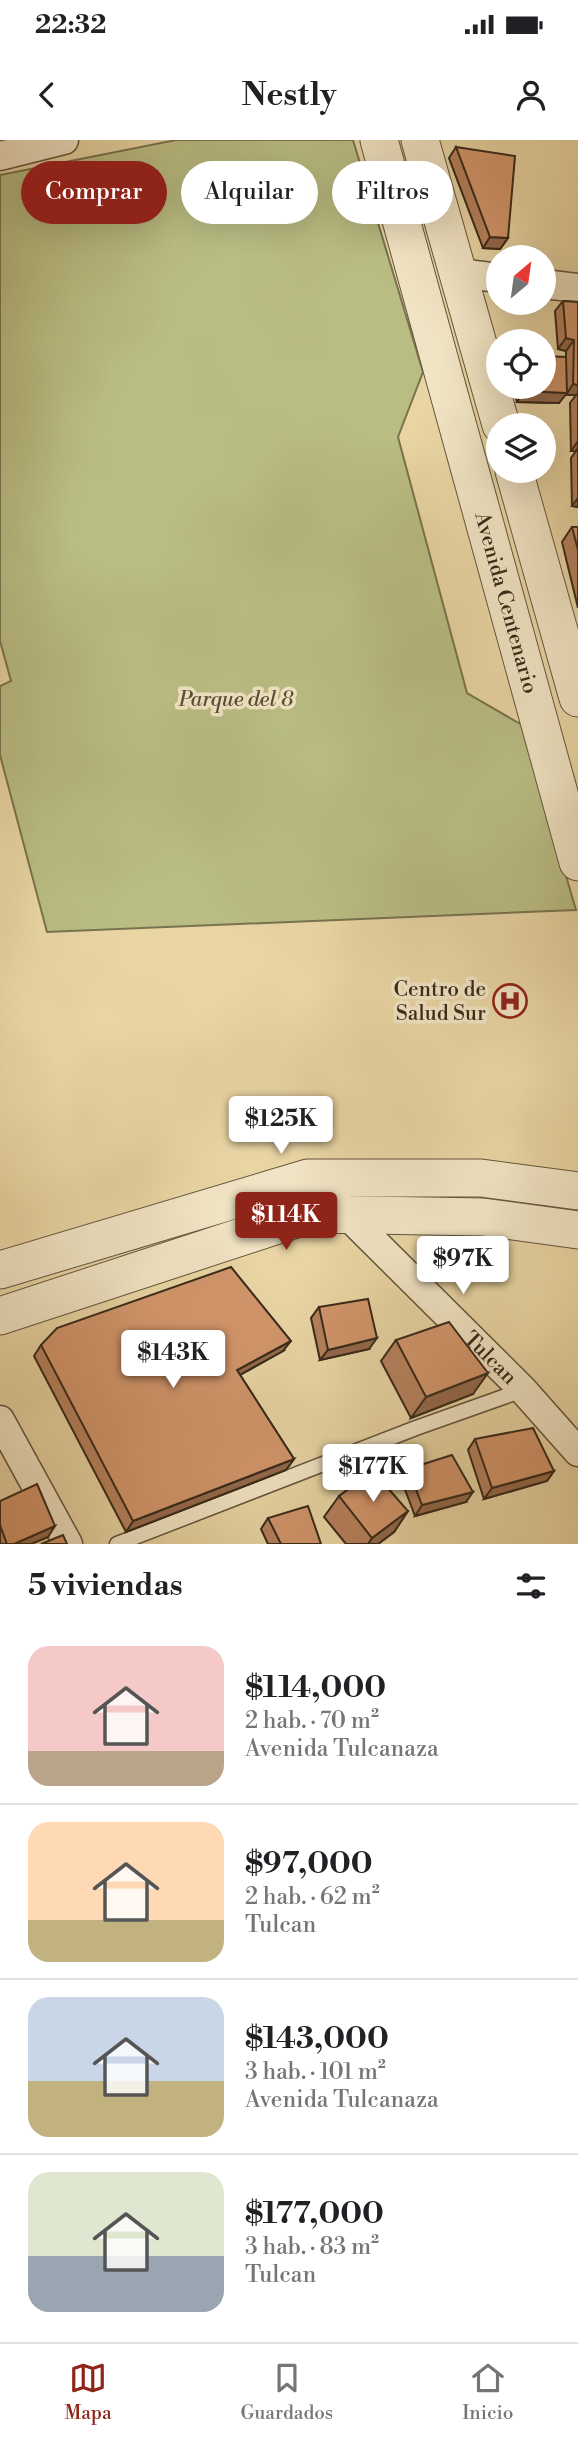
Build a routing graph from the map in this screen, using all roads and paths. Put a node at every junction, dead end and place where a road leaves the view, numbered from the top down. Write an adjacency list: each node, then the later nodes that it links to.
1 (64, 140): 4 (street)
2 (379, 140): 12 (street, Avenida Centenario)
3 (420, 140): 5 (street)
4 (0, 156)
5 (458, 273): 6 (street); 9 (street)
6 (486, 276)
7 (556, 285): 8 (street)
8 (578, 288)
9 (498, 413)
10 (517, 483): 11 (street, Avenida Centenario)
11 (578, 698)
12 (578, 862)
13 (308, 1178): 14 (street); 15 (street, Tulcan); 17 (street)
14 (578, 1191)
15 (347, 1214): 16 (street); 18 (street); 19 (street, Tulcan)
16 (578, 1230)
17 (0, 1270)
18 (0, 1316)
19 (523, 1390): 21 (street, Tulcan); 23 (lane)
20 (0, 1420): 22 (street)
21 (578, 1452)
22 (68, 1544)
23 (117, 1544)

